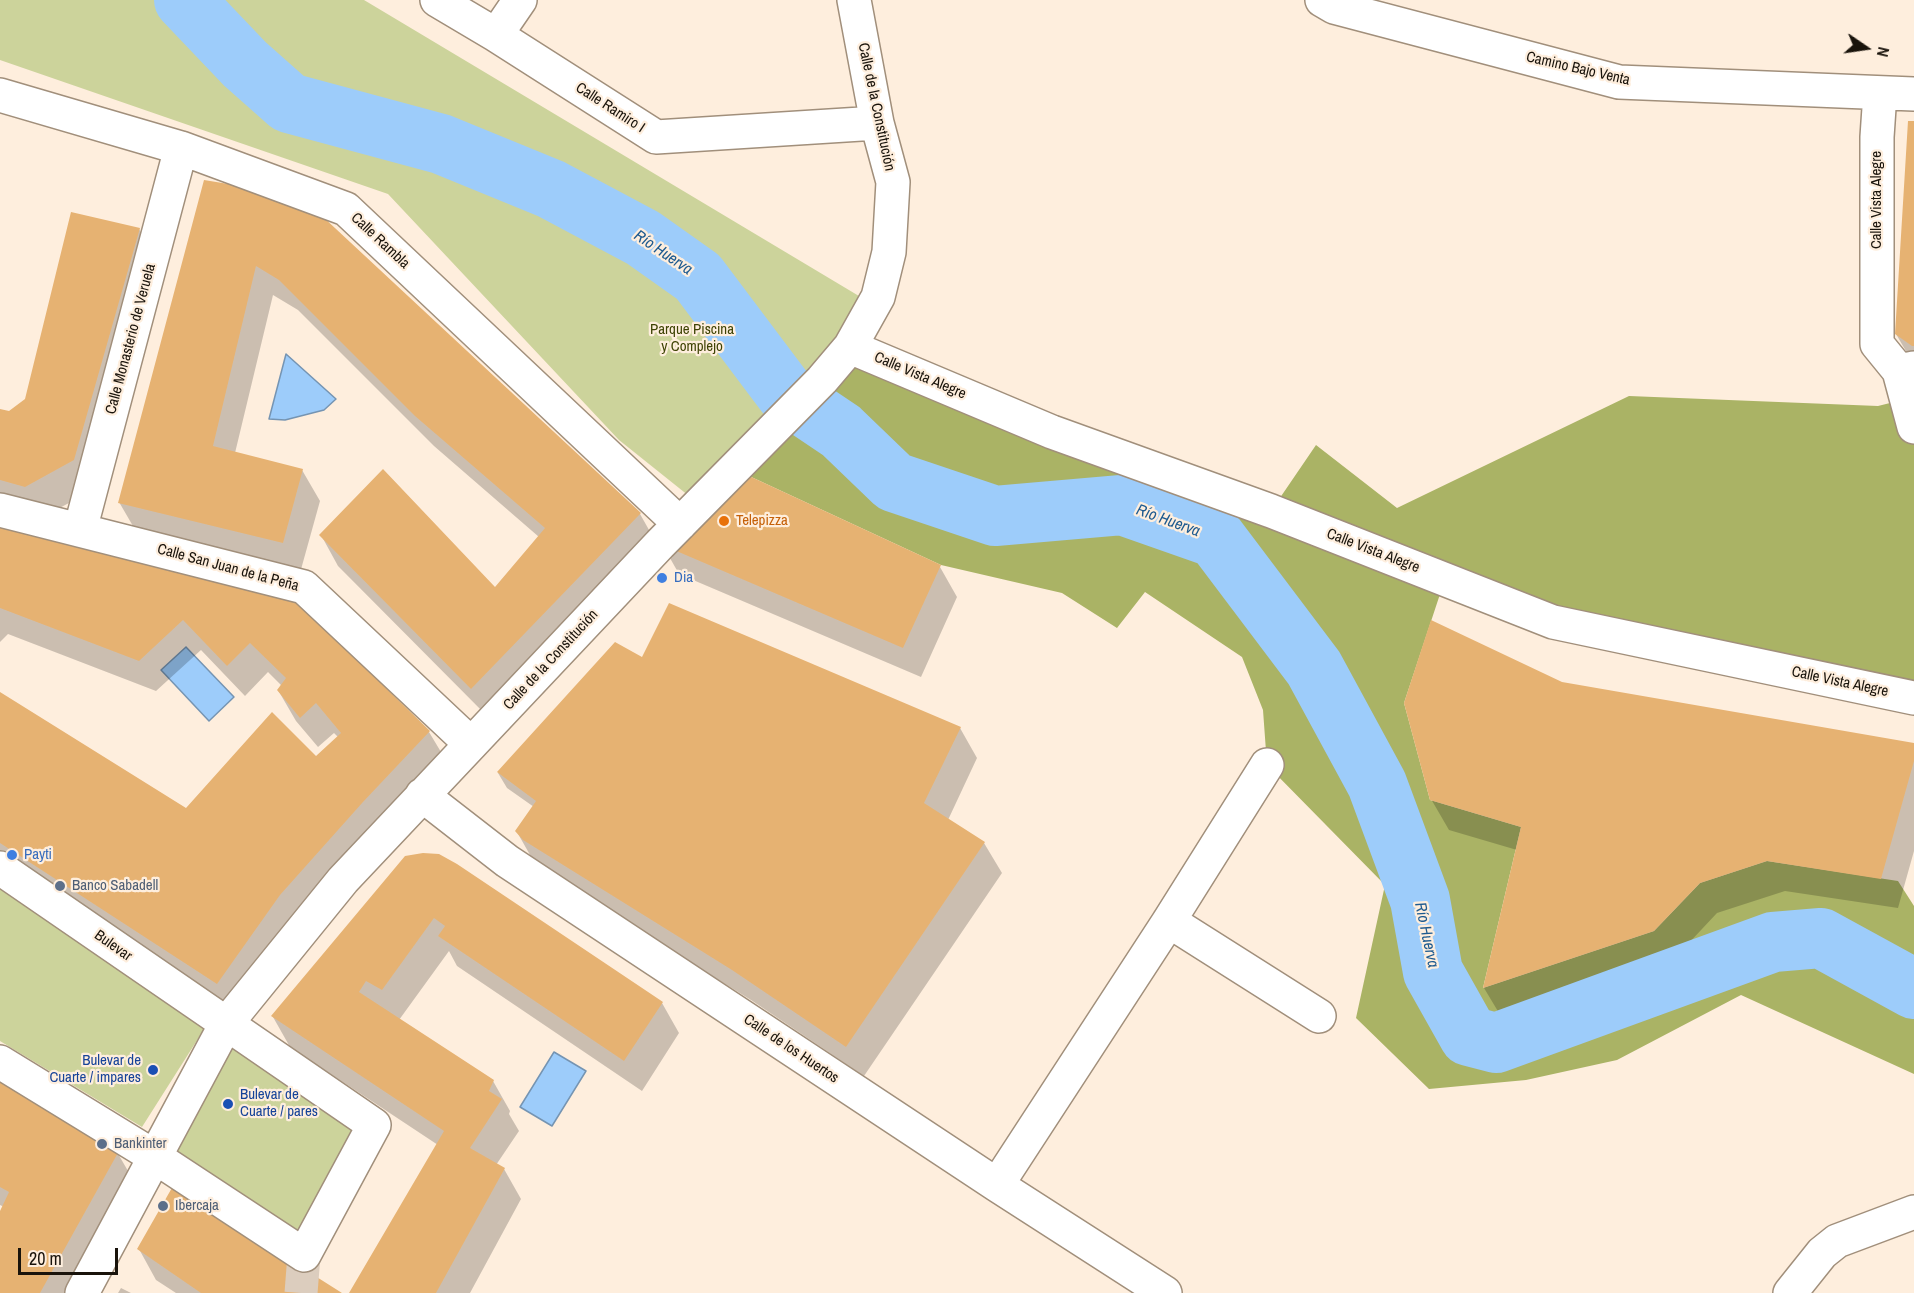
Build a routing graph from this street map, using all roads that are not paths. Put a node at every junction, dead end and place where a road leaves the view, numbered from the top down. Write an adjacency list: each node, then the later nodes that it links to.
1 (437, 0): 5 (street, Calle Ramiro I)
2 (520, 0): 5 (street)
3 (854, 0): 9 (street, Calle de la Constitución)
4 (1332, 2): 6 (street, Camino Bajo Venta)
5 (496, 35): 9 (street, Calle Ramiro I)
6 (1880, 93): 7 (street, Camino Bajo Venta); 12 (street, Calle Vista Alegre)
7 (1914, 94)
8 (0, 95): 10 (street, Calle Rambla)
9 (877, 123): 11 (street, Calle de la Constitución)
10 (181, 148): 15 (street, Calle Rambla); 16 (street, Calle Monasterio de Veruela)
11 (850, 347): 15 (street, Calle de la Constitución); 17 (street, Calle Vista Alegre)
12 (1906, 370): 13 (street, Calle Vista Alegre)
13 (1914, 427)
14 (0, 510): 16 (street, Calle San Juan de la Peña)
15 (680, 524): 18 (street, Calle de la Constitución)
16 (80, 530): 18 (street, Calle San Juan de la Peña)
17 (1914, 698)
18 (471, 744): 20 (street, Calle de la Constitución)
19 (1267, 765): 22 (street)
20 (422, 795): 24 (street, Calle de la Constitución); 27 (street, Calle de los Huertos)
21 (0, 868): 24 (street, Bulevar)
22 (1169, 921): 23 (street); 27 (street)
23 (1319, 1016)
24 (225, 1024): 26 (street, Calle de la Constitución); 26 (street, Bulevar)
25 (0, 1062): 26 (street)
26 (154, 1157): 29 (street, Calle de la Constitución)
27 (997, 1185): 30 (street, Calle de los Huertos)
28 (1914, 1212): 31 (street)
29 (82, 1293)
30 (1165, 1293)
31 (1790, 1293)

